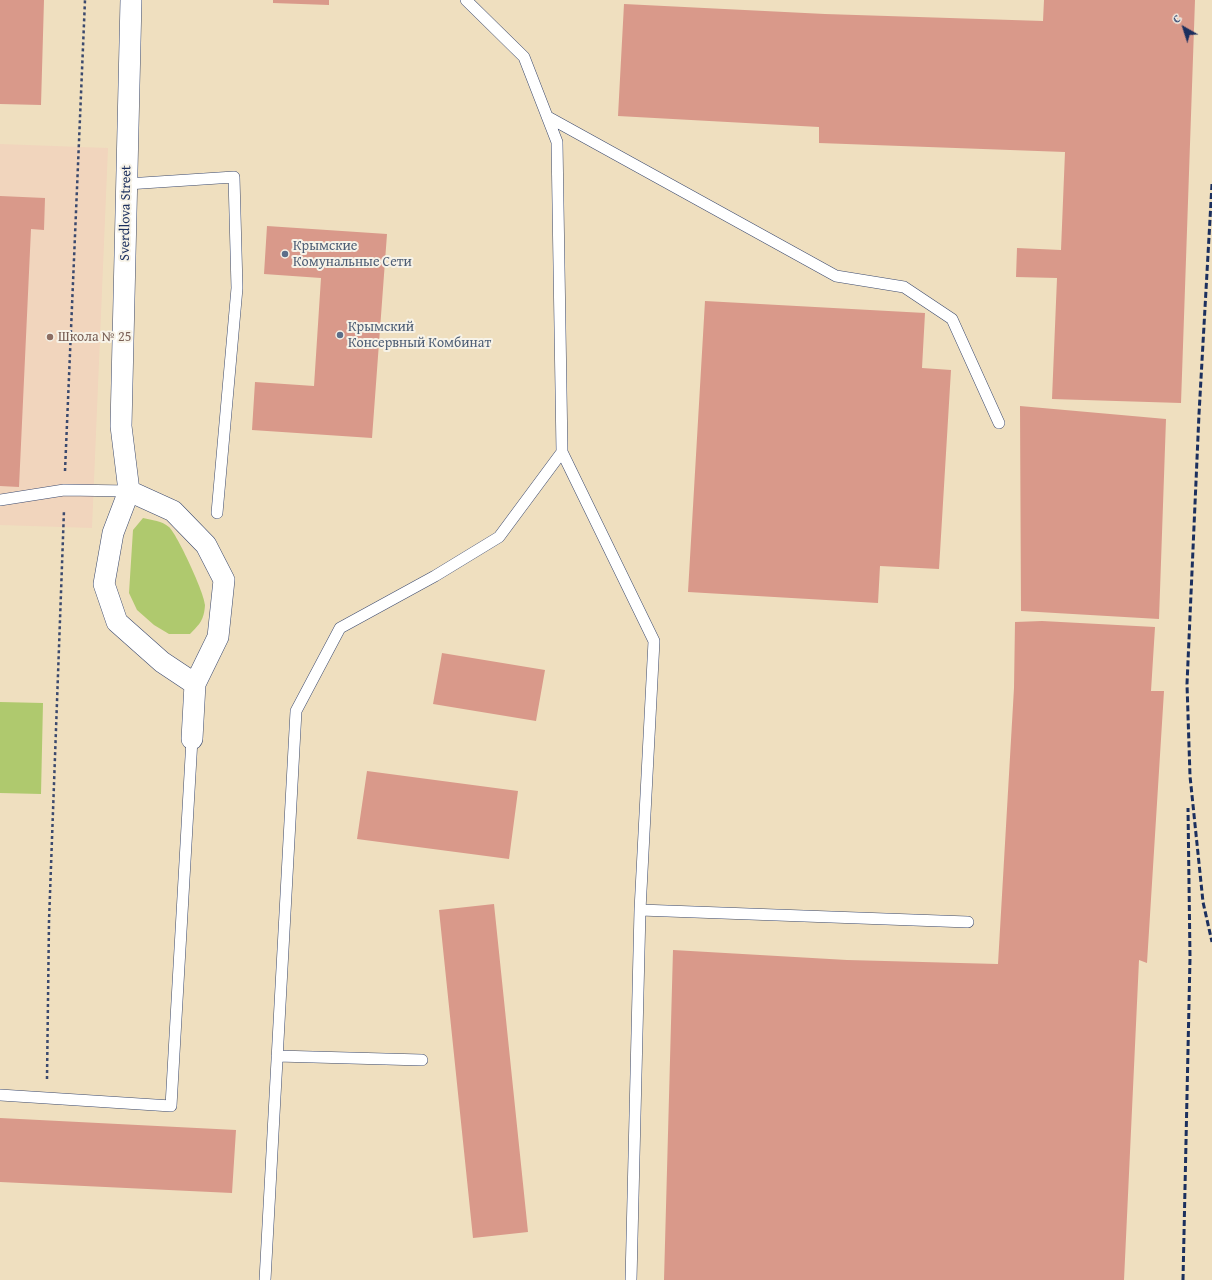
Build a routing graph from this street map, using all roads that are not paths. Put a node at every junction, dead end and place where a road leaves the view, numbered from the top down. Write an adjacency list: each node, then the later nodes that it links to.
1 (131, 0): 4 (street, Sverdlova Street)
2 (466, 0): 3 (lane)
3 (548, 117): 5 (lane); 6 (lane)
4 (127, 184): 7 (street, Sverdlova Street); 9 (lane)
5 (999, 423)
6 (562, 452): 12 (lane); 14 (lane)
7 (129, 491): 8 (lane); 10 (street); 10 (street)
8 (0, 500)
9 (217, 513)
10 (195, 684): 11 (street)
11 (192, 739): 16 (lane)
12 (640, 910): 13 (lane); 18 (lane)
13 (968, 922)
14 (277, 1056): 15 (lane); 17 (lane)
15 (422, 1060)
16 (0, 1095)
17 (265, 1280)
18 (631, 1280)

